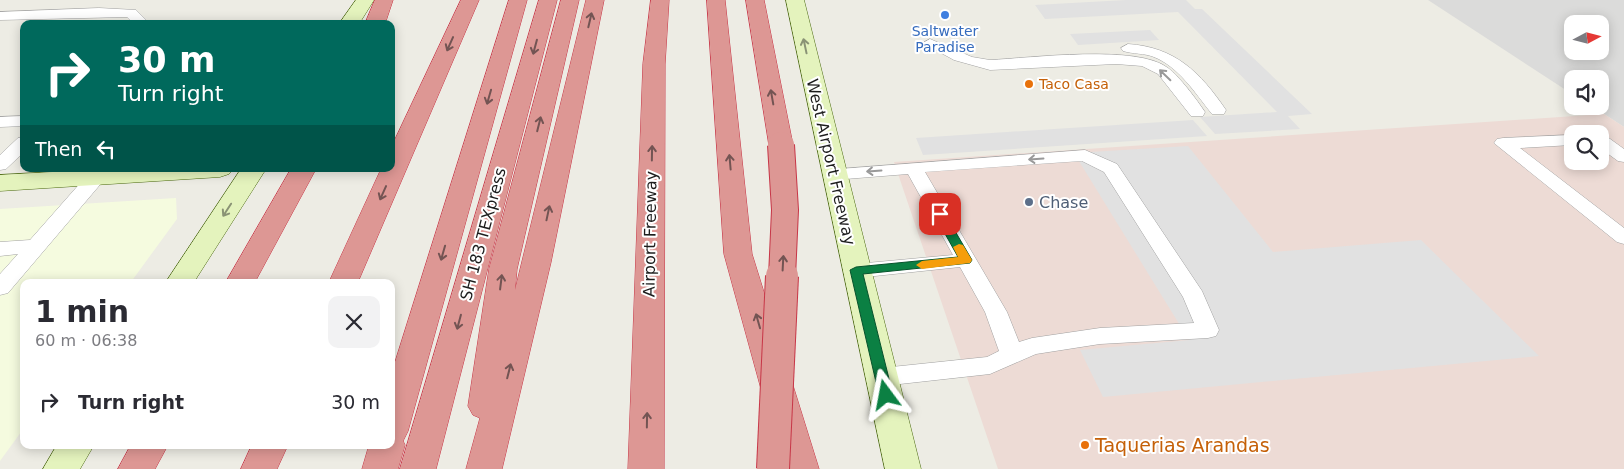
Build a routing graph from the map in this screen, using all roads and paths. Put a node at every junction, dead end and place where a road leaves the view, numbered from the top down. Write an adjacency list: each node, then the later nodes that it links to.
1 (365, 0): 14 (main road)
2 (384, 0): 15 (highway)
3 (470, 0): 27 (highway, one-way to 27)
4 (518, 0): 47 (highway, one-way to 47)
5 (548, 0): 56 (highway, SH 183 TEXpress, one-way to 56)
6 (570, 0): 57 (highway, SH 183 TEXpress, one-way to 6)
7 (595, 0): 58 (highway, one-way to 7)
8 (660, 0): 59 (highway, Airport Freeway, one-way to 8)
9 (716, 0): 61 (highway, one-way to 9)
10 (756, 0): 60 (highway, one-way to 10, bridge)
11 (795, 0): 33 (main road, West Airport Freeway, one-way to 11)
12 (0, 16): 13 (lane)
13 (138, 20)
14 (352, 20)
15 (376, 20)
16 (930, 43): 17 (lane)
17 (954, 56): 18 (lane); 19 (lane, one-way to 17)
18 (1218, 110)
19 (1197, 112)
20 (20, 121): 21 (lane)
21 (0, 122)
22 (1564, 140): 36 (lane)
23 (20, 146): 26 (lane)
24 (1609, 146): 25 (lane)
25 (1624, 157)
26 (0, 165)
27 (395, 167)
28 (914, 168): 33 (lane, one-way to 33); 39 (lane); 45 (lane, one-way to 28)
29 (167, 172): 34 (main road)
30 (251, 172): 41 (main road, one-way to 41)
31 (300, 172): 42 (highway)
32 (393, 172): 43 (highway, one-way to 43)
33 (834, 174): 40 (main road, West Airport Freeway)
34 (97, 176): 35 (main road); 37 (lane)
35 (0, 182)
36 (1624, 238)
37 (36, 246): 38 (lane); 44 (lane)
38 (0, 249)
39 (966, 260): 40 (lane); 45 (lane)
40 (856, 270): 46 (main road, West Airport Freeway)
41 (182, 279)
42 (242, 279)
43 (344, 279)
44 (0, 288)
45 (1012, 354): 46 (lane)
46 (882, 377): 62 (main road, West Airport Freeway)
47 (395, 417)
48 (74, 449): 52 (main road)
49 (148, 449): 53 (highway)
50 (268, 449): 54 (highway)
51 (386, 449): 55 (highway)
52 (61, 469)
53 (136, 469)
54 (259, 469)
55 (380, 469)
56 (418, 469)
57 (477, 469)
58 (484, 469)
59 (646, 469)
60 (773, 469)
61 (802, 469)
62 (903, 469)

